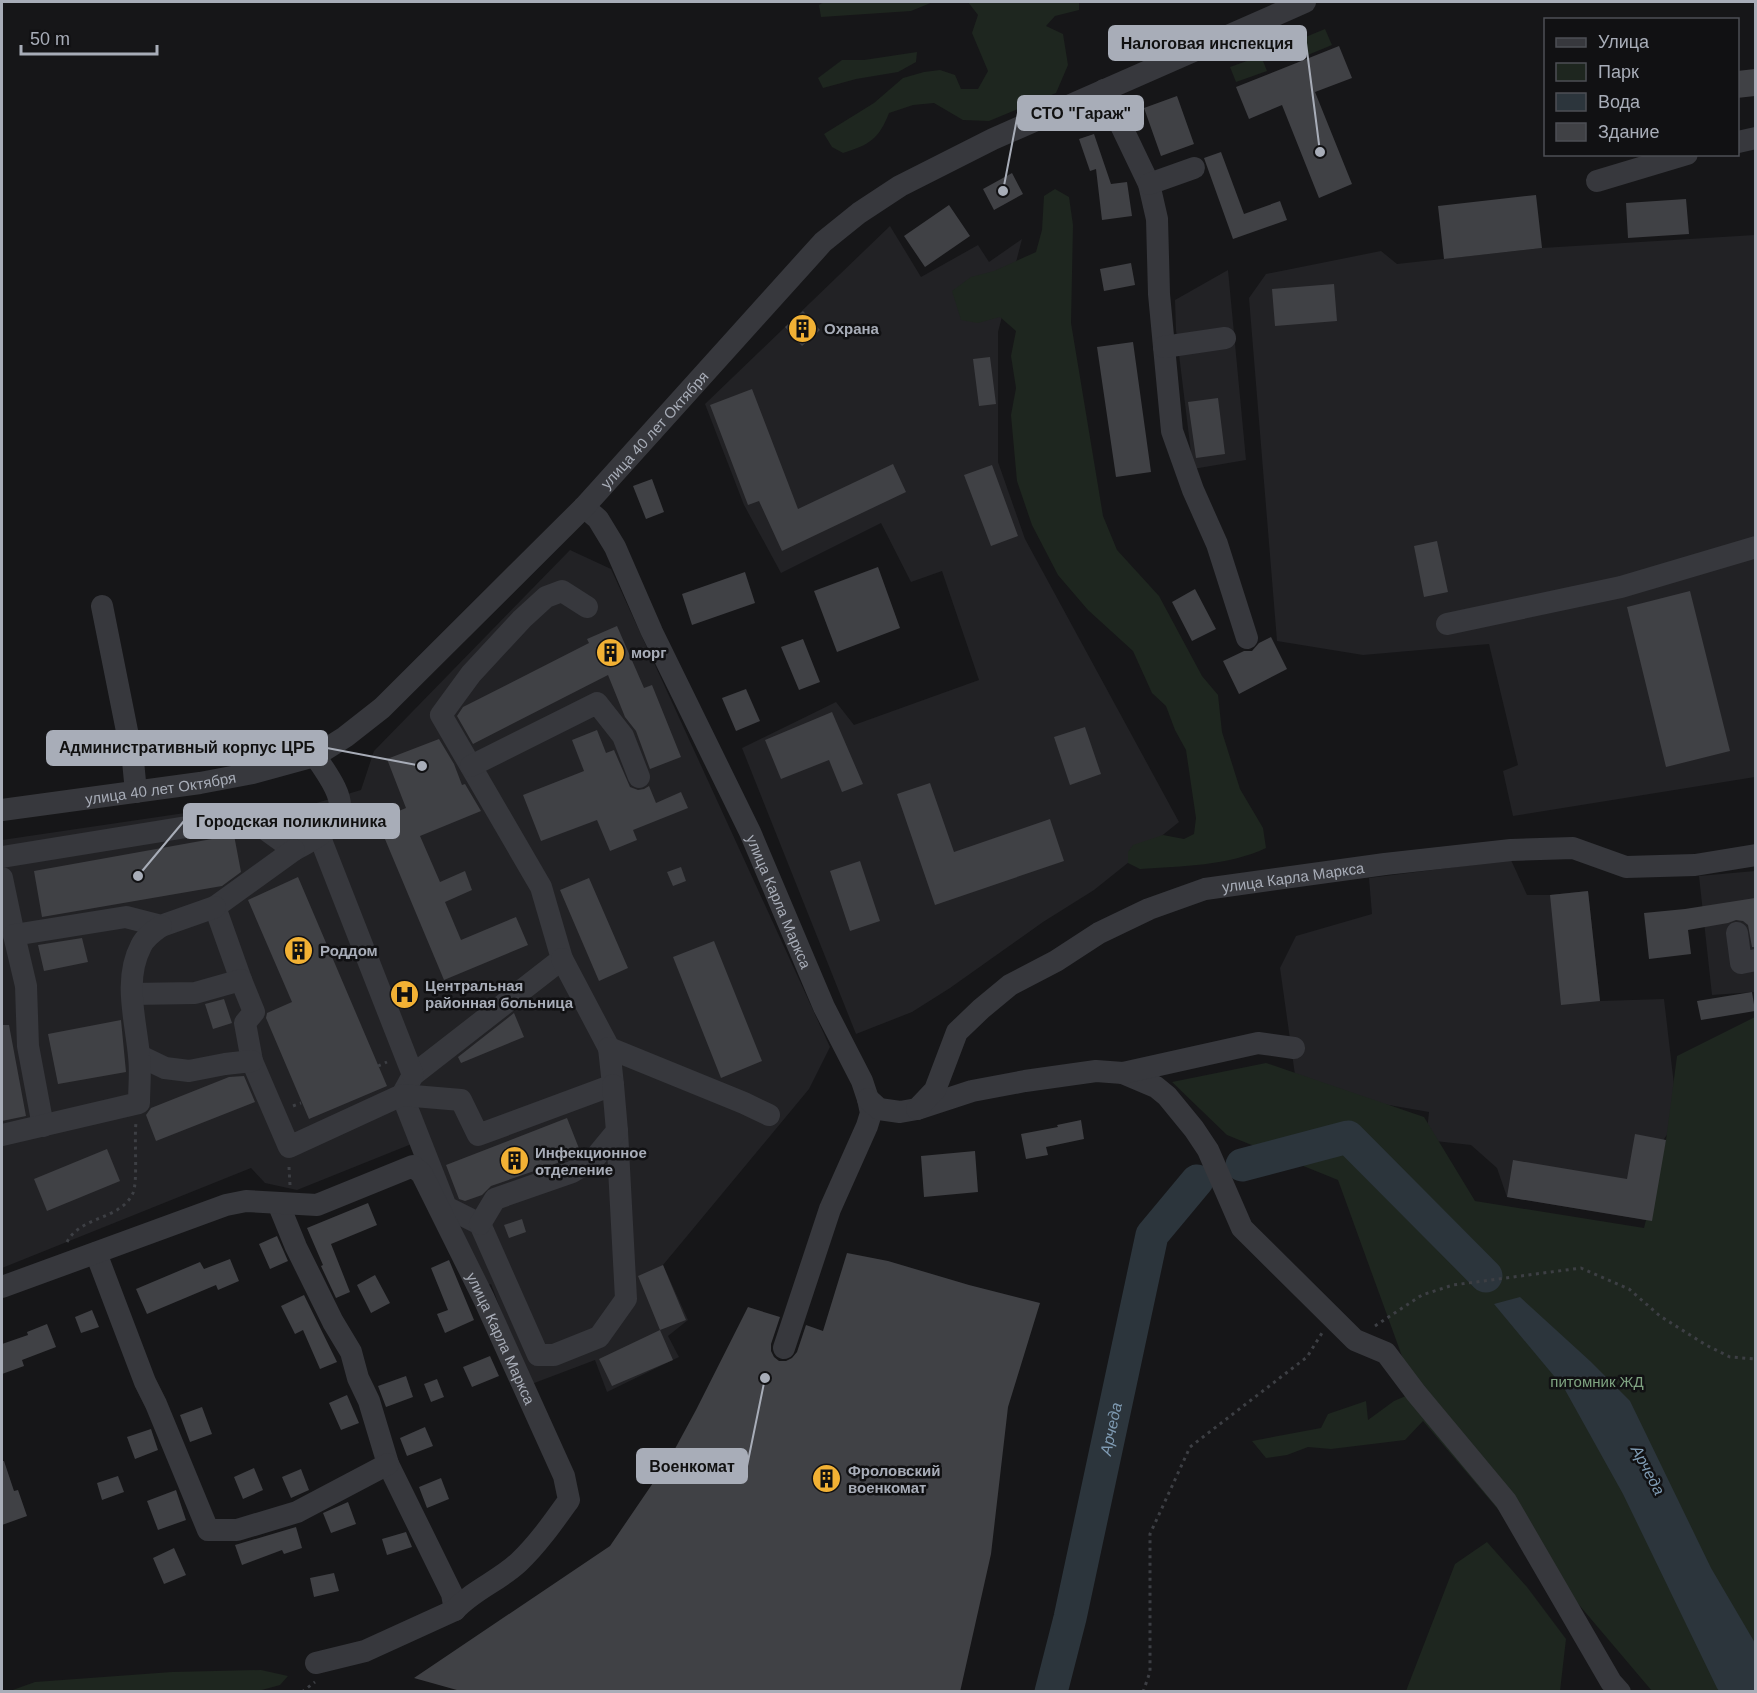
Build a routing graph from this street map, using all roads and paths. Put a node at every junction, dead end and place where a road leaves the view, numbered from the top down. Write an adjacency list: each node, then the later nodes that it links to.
1 (1305, 2): 2 (street, улица 40 лет Октября)
2 (1104, 90): 8 (street); 11 (street, улица 40 лет Октября)
3 (1755, 138): 4 (street)
4 (1739, 142)
5 (1680, 156): 7 (street)
6 (1194, 168): 8 (street)
7 (1597, 181)
8 (1149, 184): 10 (street)
9 (1225, 338): 10 (street)
10 (1164, 347): 16 (street)
11 (584, 507): 17 (street, улица 40 лет Октября); 42 (street, улица Карла Маркса)
12 (1755, 547): 15 (street)
13 (102, 606): 20 (street)
14 (587, 607): 18 (street)
15 (1447, 624)
16 (1247, 638)
17 (315, 756): 20 (street, улица 40 лет Октября); 22 (street)
18 (471, 766): 19 (street); 31 (street)
19 (639, 777)
20 (136, 792): 21 (street, улица 40 лет Октября)
21 (2, 810)
22 (319, 835): 23 (street); 40 (street)
23 (294, 850): 25 (street); 27 (street)
24 (1755, 855): 44 (street, улица Карла Маркса)
25 (2, 857)
26 (2, 878): 30 (street)
27 (215, 907): 28 (street); 33 (street)
28 (161, 926): 30 (street); 34 (street)
29 (1737, 933): 32 (street)
30 (14, 935): 46 (street)
31 (562, 959): 35 (street); 40 (street)
32 (1755, 960)
33 (241, 980): 34 (street); 38 (street)
34 (132, 994): 37 (street)
35 (609, 1048): 41 (street); 45 (street)
36 (1294, 1048): 39 (street)
37 (140, 1056): 38 (street); 43 (street)
38 (252, 1061): 49 (street)
39 (1123, 1073): 44 (street); 54 (street)
40 (408, 1085): 41 (street); 49 (street); 51 (street)
41 (613, 1085): 47 (street)
42 (868, 1099): 44 (street); 56 (street, улица Карла Маркса)
43 (139, 1103): 46 (street); 52 (path)
44 (917, 1109)
45 (769, 1115)
46 (43, 1126): 48 (street)
47 (617, 1131): 51 (street); 51 (street)
48 (2, 1135)
49 (289, 1147): 50 (path)
50 (282, 1204): 52 (street, улица Карла Маркса); 58 (street); 59 (street, улица Карла Маркса)
51 (480, 1224)
52 (86, 1256): 53 (street, улица Карла Маркса); 58 (street)
53 (2, 1287)
54 (1331, 1317): 55 (street); 61 (path)
55 (1355, 1340): 57 (path); 62 (street)
56 (784, 1348)
57 (1755, 1359)
58 (388, 1464): 59 (street)
59 (455, 1610): 60 (street, улица Карла Маркса)
60 (316, 1663)
61 (1143, 1692)
62 (1620, 1692)

